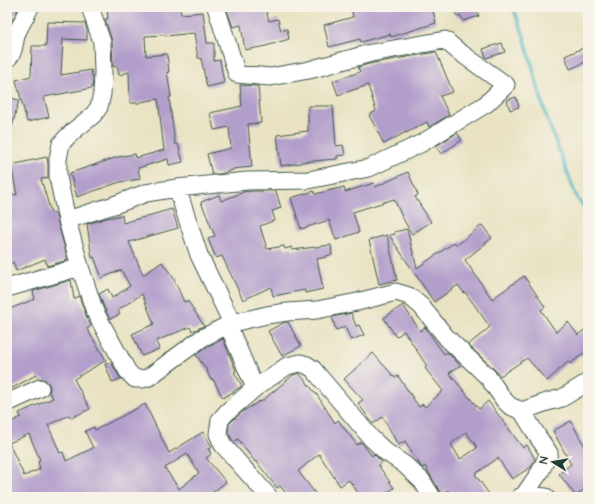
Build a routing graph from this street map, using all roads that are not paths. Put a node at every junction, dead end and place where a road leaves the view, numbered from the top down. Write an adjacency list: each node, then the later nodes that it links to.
1 (30, 7): 4 (street)
2 (90, 7): 6 (street)
3 (216, 7): 5 (street)
4 (7, 58)
5 (177, 188): 6 (street); 9 (street)
6 (67, 220): 7 (street)
7 (80, 267): 8 (street); 9 (street)
8 (7, 288)
9 (230, 324): 12 (street); 14 (street)
10 (588, 382): 14 (street)
11 (40, 388): 13 (street)
12 (255, 388): 16 (street); 17 (street)
13 (7, 403)
14 (522, 411): 15 (street)
15 (522, 496): 18 (street)
16 (269, 497)
17 (432, 497)
18 (546, 497)

